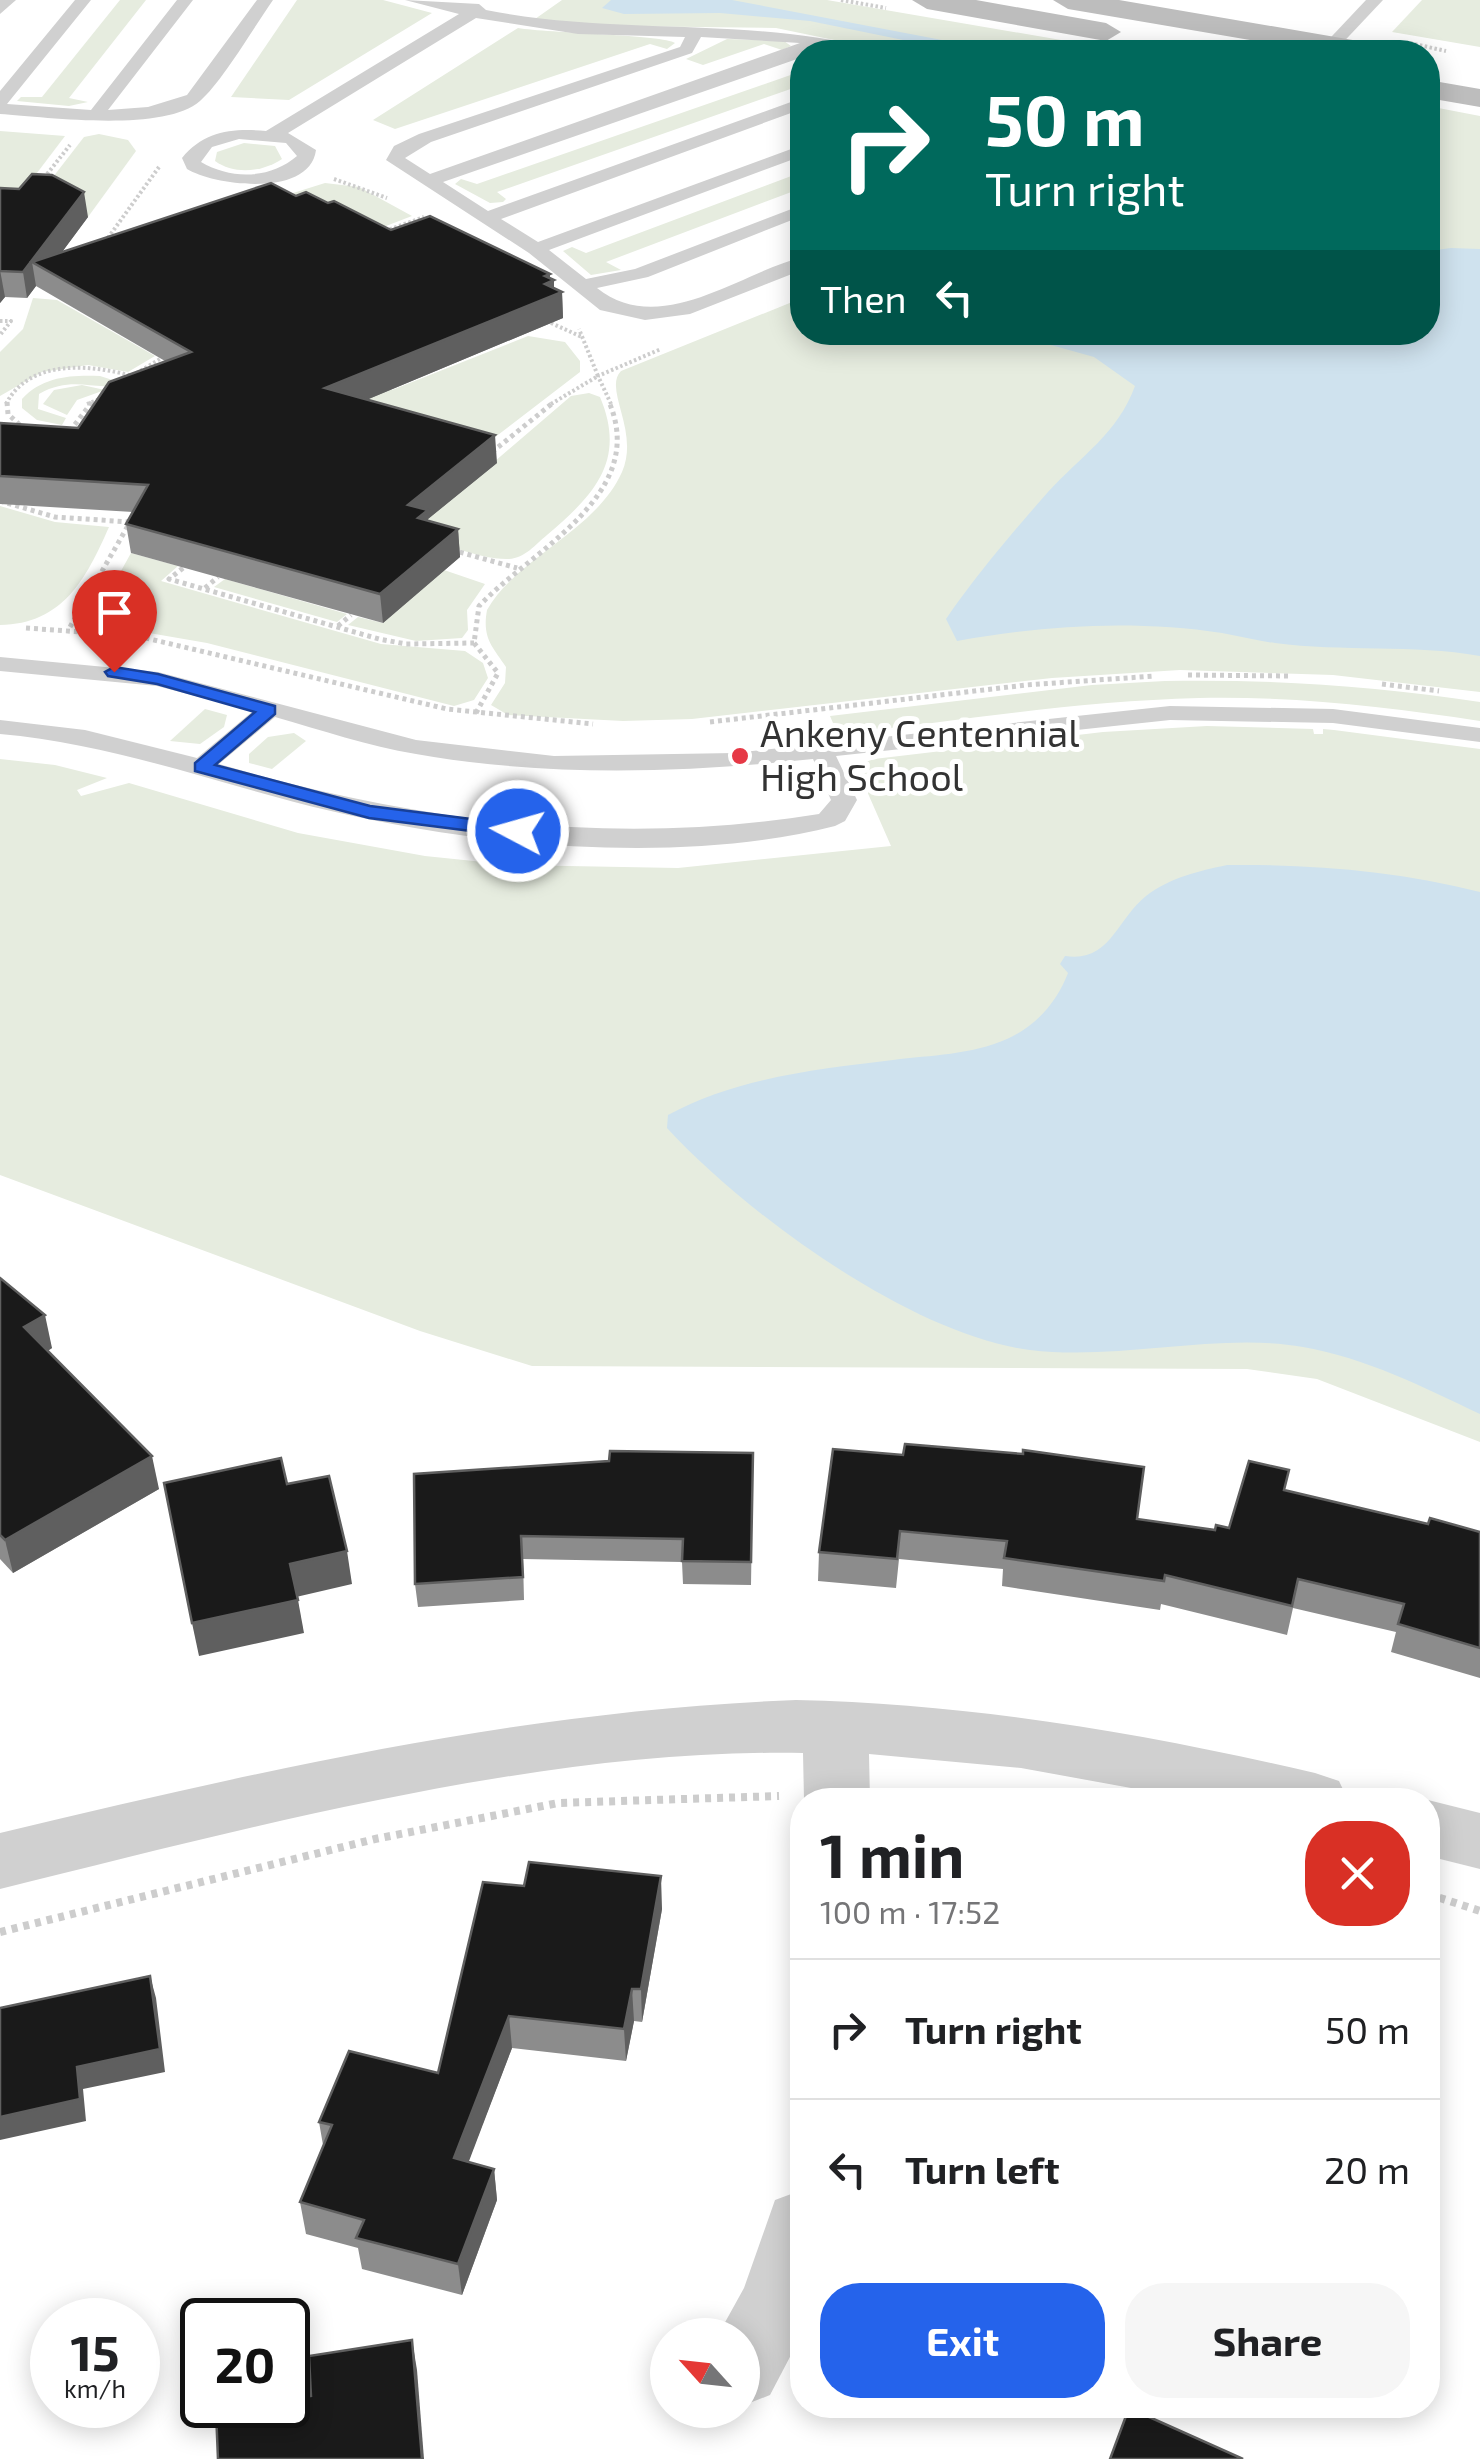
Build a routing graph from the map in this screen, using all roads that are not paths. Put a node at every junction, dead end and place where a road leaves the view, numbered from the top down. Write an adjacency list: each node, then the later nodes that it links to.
1 (8, 0): 10 (lane)
2 (83, 0): 22 (lane)
3 (184, 0): 24 (lane)
4 (266, 0): 24 (lane)
5 (413, 0): 11 (lane)
6 (495, 0): 11 (lane)
7 (926, 0): 14 (main road)
8 (1068, 0): 15 (main road)
9 (1375, 0): 16 (lane)
10 (0, 9)
11 (473, 12): 12 (lane); 25 (lane)
12 (698, 29): 13 (lane); 27 (lane)
13 (818, 40)
14 (1154, 40)
15 (1280, 40)
16 (1337, 40)
17 (790, 55): 27 (lane)
18 (1440, 64): 19 (main road)
19 (1480, 72)
20 (1440, 91): 21 (main road)
21 (1480, 98)
22 (0, 106): 24 (lane)
23 (790, 107): 29 (lane)
24 (98, 112)
25 (274, 134): 25 (lane)
26 (790, 154): 30 (lane)
27 (426, 182): 29 (lane)
28 (790, 215): 32 (lane)
29 (488, 217): 30 (lane)
30 (536, 249): 32 (lane)
31 (790, 268): 32 (lane)
32 (582, 286)
33 (0, 664): 34 (lane)
34 (268, 710): 37 (lane); 38 (lane)
35 (0, 727): 38 (lane)
36 (1480, 735): 37 (lane)
37 (822, 752): 38 (lane)
38 (201, 767)
39 (836, 1729): 40 (street); 41 (street); 44 (street)
40 (837, 1788)
41 (1255, 1788)
42 (1440, 1831): 43 (street)
43 (1480, 1840)
44 (0, 1861)
45 (790, 2265): 46 (street)
46 (760, 2335)

